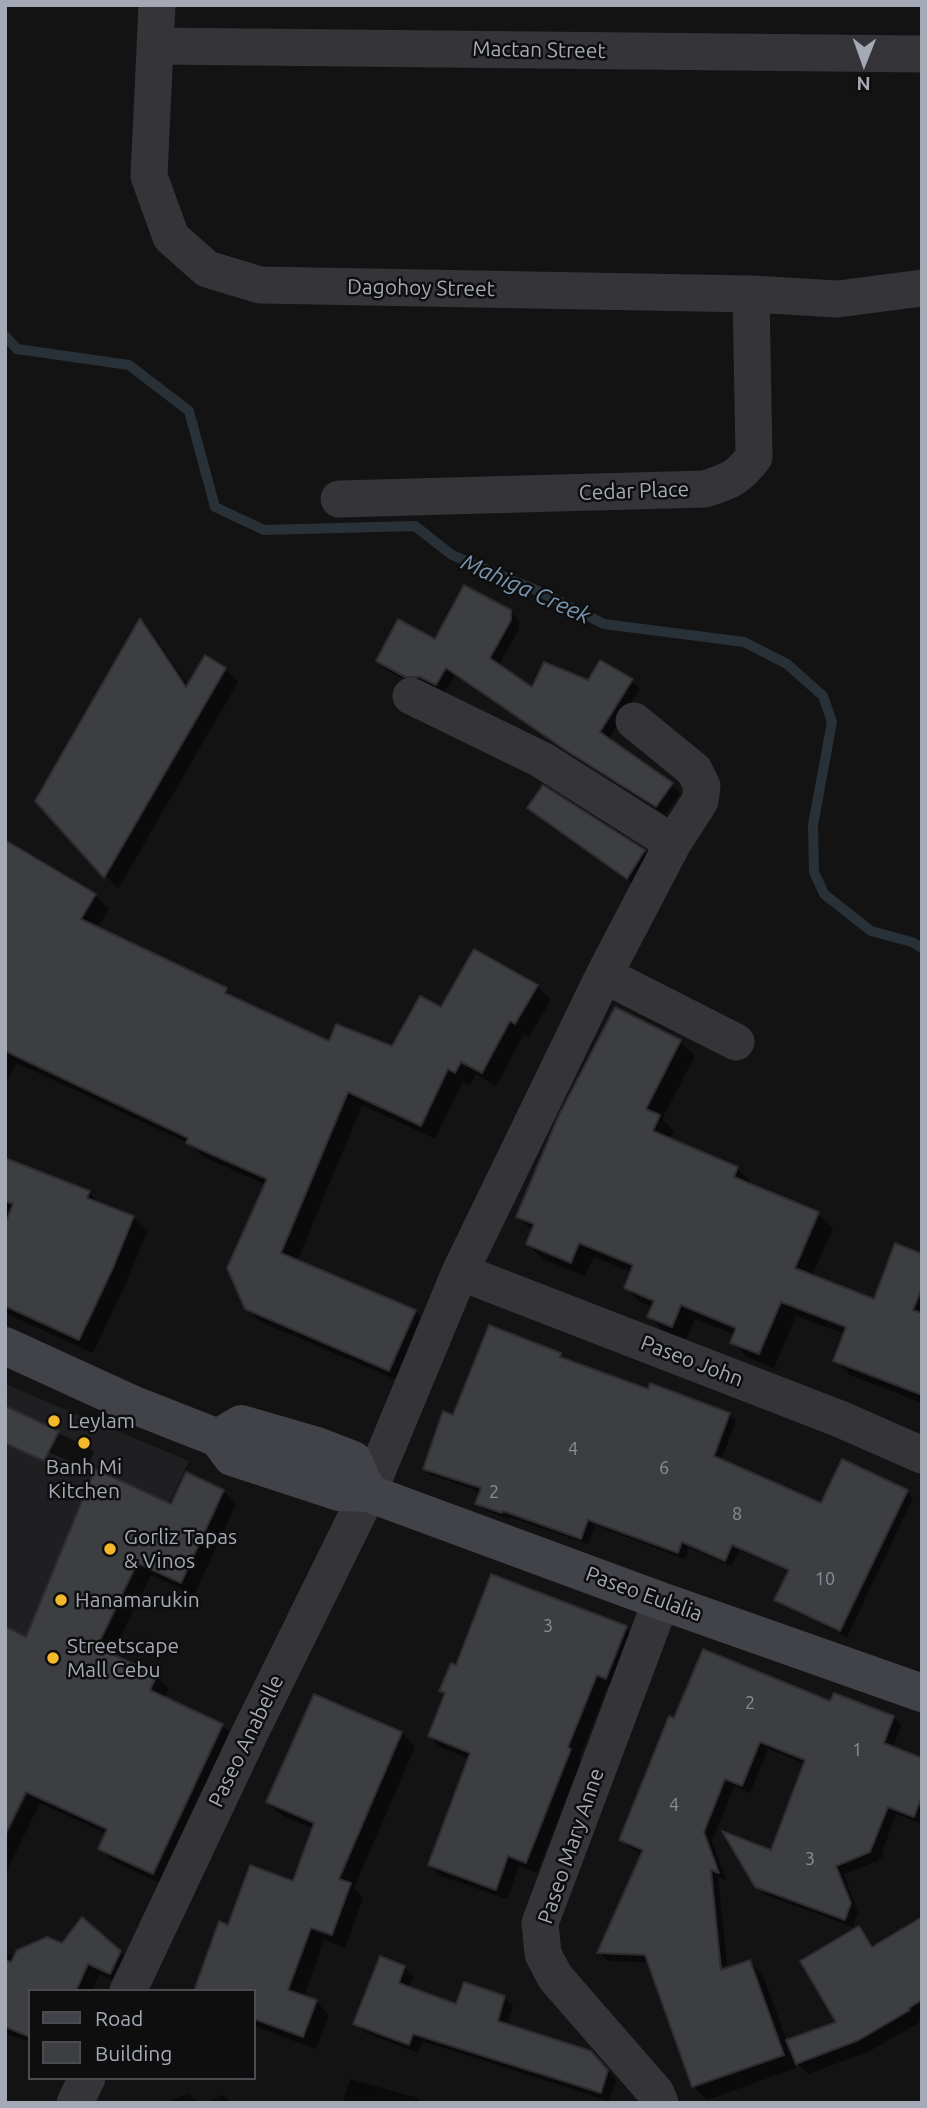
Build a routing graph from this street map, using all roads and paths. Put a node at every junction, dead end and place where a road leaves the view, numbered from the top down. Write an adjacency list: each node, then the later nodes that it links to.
1 (157, 5): 2 (street, Dagohoy Street)
2 (156, 46): 3 (street, Mactan Street); 5 (street, Dagohoy Street)
3 (922, 54)
4 (922, 288): 5 (street, Dagohoy Street)
5 (751, 294): 6 (street, Cedar Place)
6 (339, 499)
7 (411, 696): 9 (street)
8 (634, 721): 9 (street, Paseo Anabelle)
9 (673, 843): 10 (street, Paseo Anabelle)
10 (604, 975): 11 (street); 12 (street, Paseo Anabelle)
11 (736, 1042)
12 (460, 1272): 14 (street, Paseo John); 15 (street, Paseo Anabelle)
13 (5, 1346): 15 (street, Paseo Eulalia)
14 (922, 1455)
15 (368, 1493): 16 (street, Paseo Eulalia); 18 (street, Paseo Anabelle)
16 (661, 1601): 17 (street, Paseo Eulalia); 21 (street, Paseo Mary Anne)
17 (922, 1693)
18 (129, 1989)
19 (86, 2080): 20 (street)
20 (75, 2103)
21 (660, 2103)

